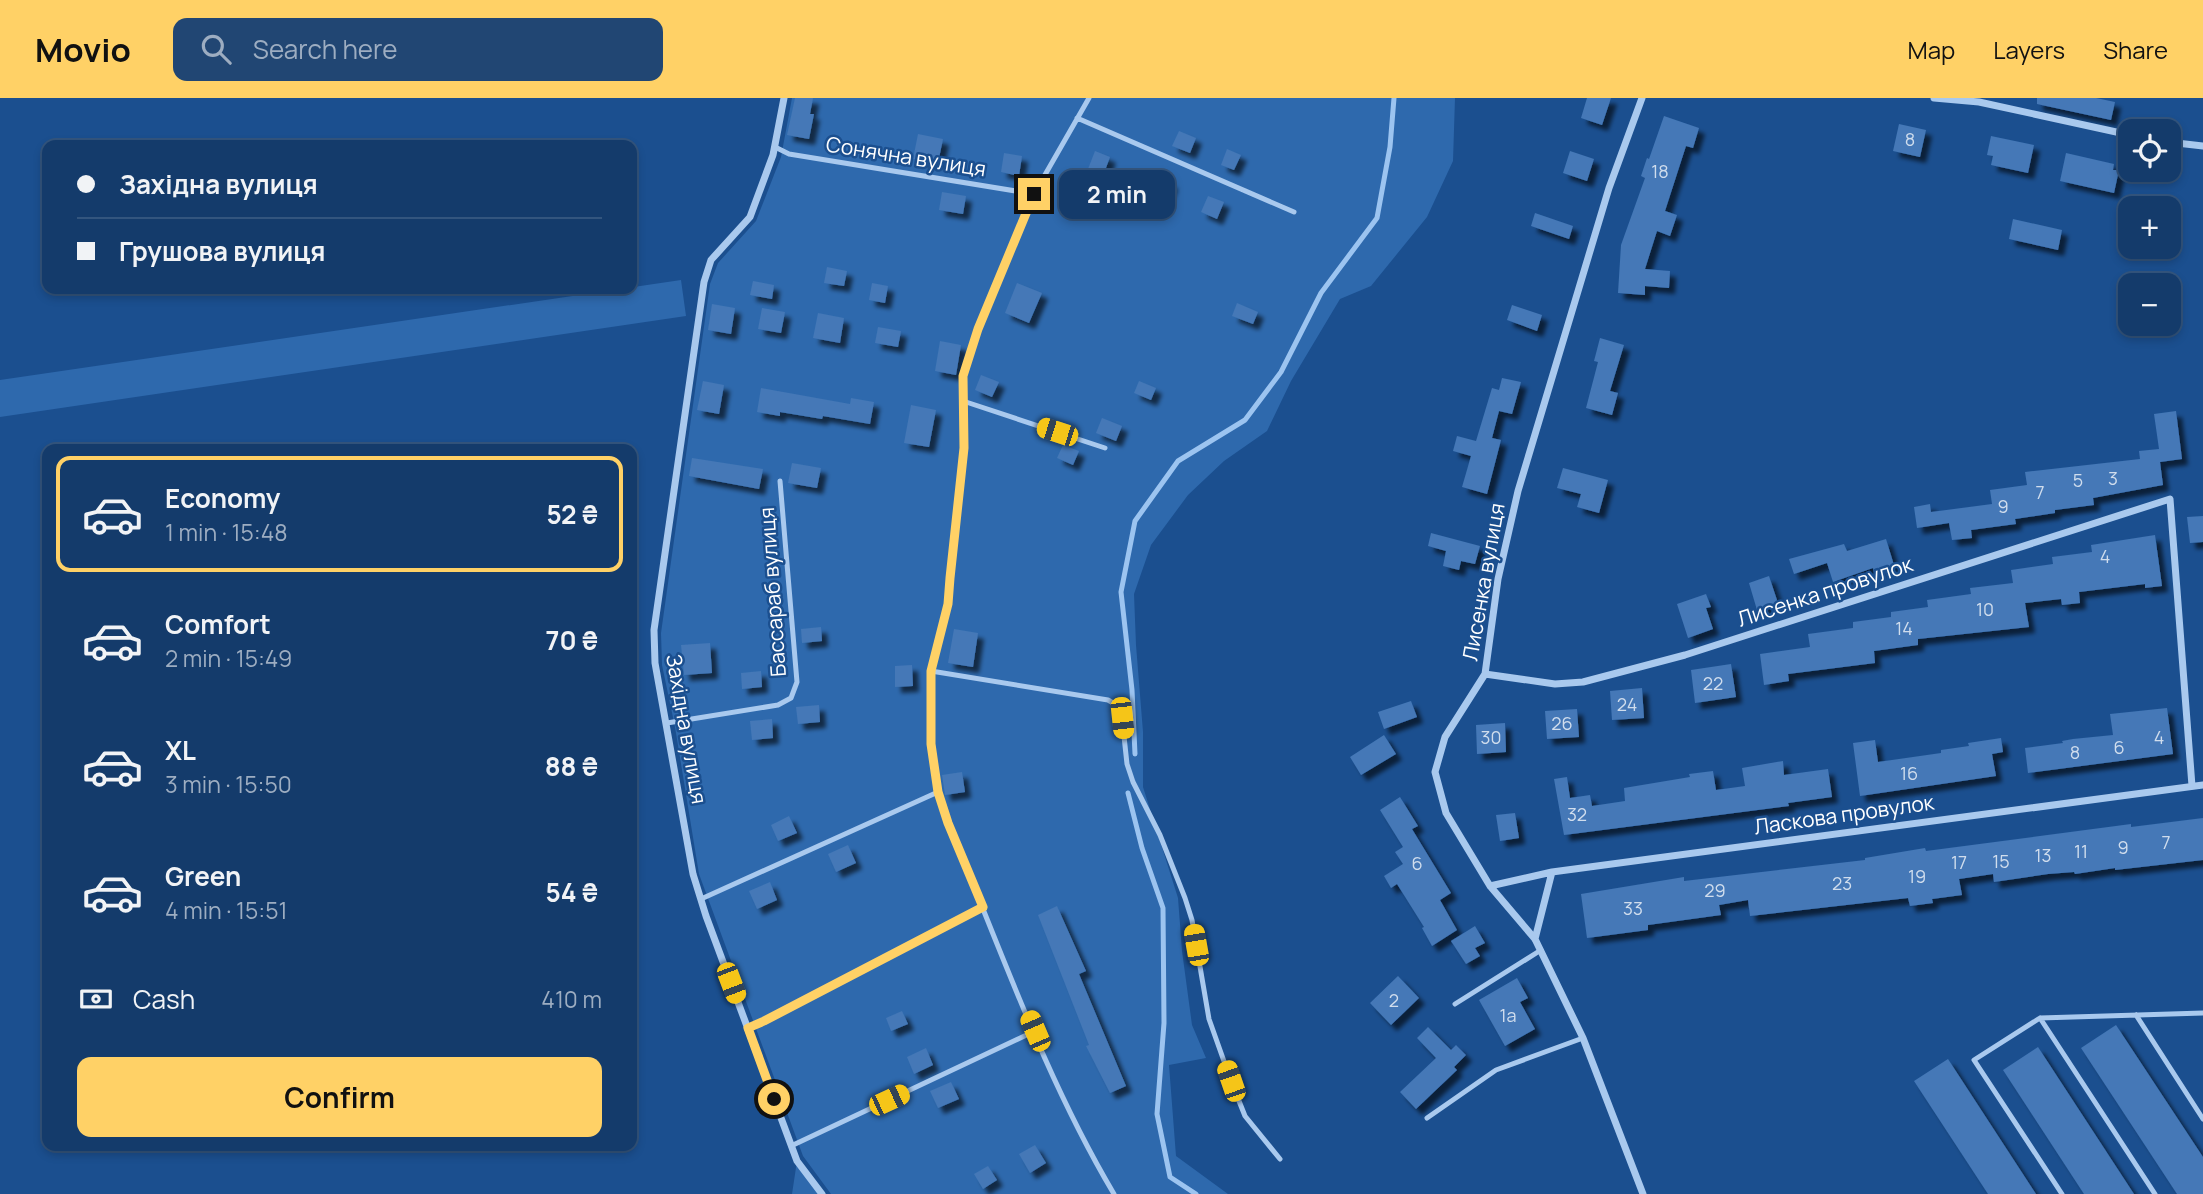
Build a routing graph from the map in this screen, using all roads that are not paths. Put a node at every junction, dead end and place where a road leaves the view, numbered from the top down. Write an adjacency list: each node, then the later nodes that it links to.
1 (784, 98): 10 (street, Західна вулиця)
2 (1089, 98): 6 (lane)
3 (1642, 98): 17 (street, Лисенка вулиця)
4 (1934, 98): 5 (street)
5 (1980, 100): 7 (street)
6 (1077, 118): 11 (lane); 12 (lane)
7 (2118, 132)
8 (2181, 143): 9 (street)
9 (2203, 146)
10 (775, 147): 11 (lane, Сонячна вулиця); 18 (street, Західна вулиця)
11 (1034, 194): 13 (lane)
12 (1294, 212)
13 (963, 401): 14 (lane); 16 (lane)
14 (1105, 447)
15 (780, 481): 18 (lane, Бассараб вулиця)
16 (931, 671): 21 (lane); 38 (lane)
17 (1485, 674): 20 (street, Лисенка провулок); 23 (street, Лисенка вулиця)
18 (667, 723): 24 (street, Західна вулиця)
19 (2203, 785): 20 (street, Ласкова провулок)
20 (2192, 786): 22 (street, Ласкова провулок)
21 (938, 792): 24 (lane); 25 (lane)
22 (1552, 872): 23 (street, Ласкова провулок); 26 (street)
23 (1490, 886): 26 (street, Лисенка вулиця)
24 (701, 900): 32 (street, Західна вулиця)
25 (983, 907): 32 (lane); 33 (lane)
26 (1535, 939): 27 (street, Лисенка вулиця)
27 (1541, 950): 28 (lane); 34 (street, Лисенка вулиця)
28 (1455, 1004)
29 (2203, 1013): 30 (lane)
30 (2136, 1015): 31 (lane); 36 (lane)
31 (2040, 1018): 42 (lane); 43 (lane)
32 (748, 1028): 37 (street, Західна вулиця)
33 (1035, 1031): 37 (lane); 40 (lane)
34 (1583, 1038): 35 (lane); 41 (street, Лисенка вулиця)
35 (1427, 1118)
36 (2203, 1119)
37 (791, 1146): 39 (street, Західна вулиця)
38 (1280, 1159)
39 (821, 1194)
40 (1114, 1194)
41 (1643, 1194)
42 (2062, 1194)
43 (2155, 1194)

